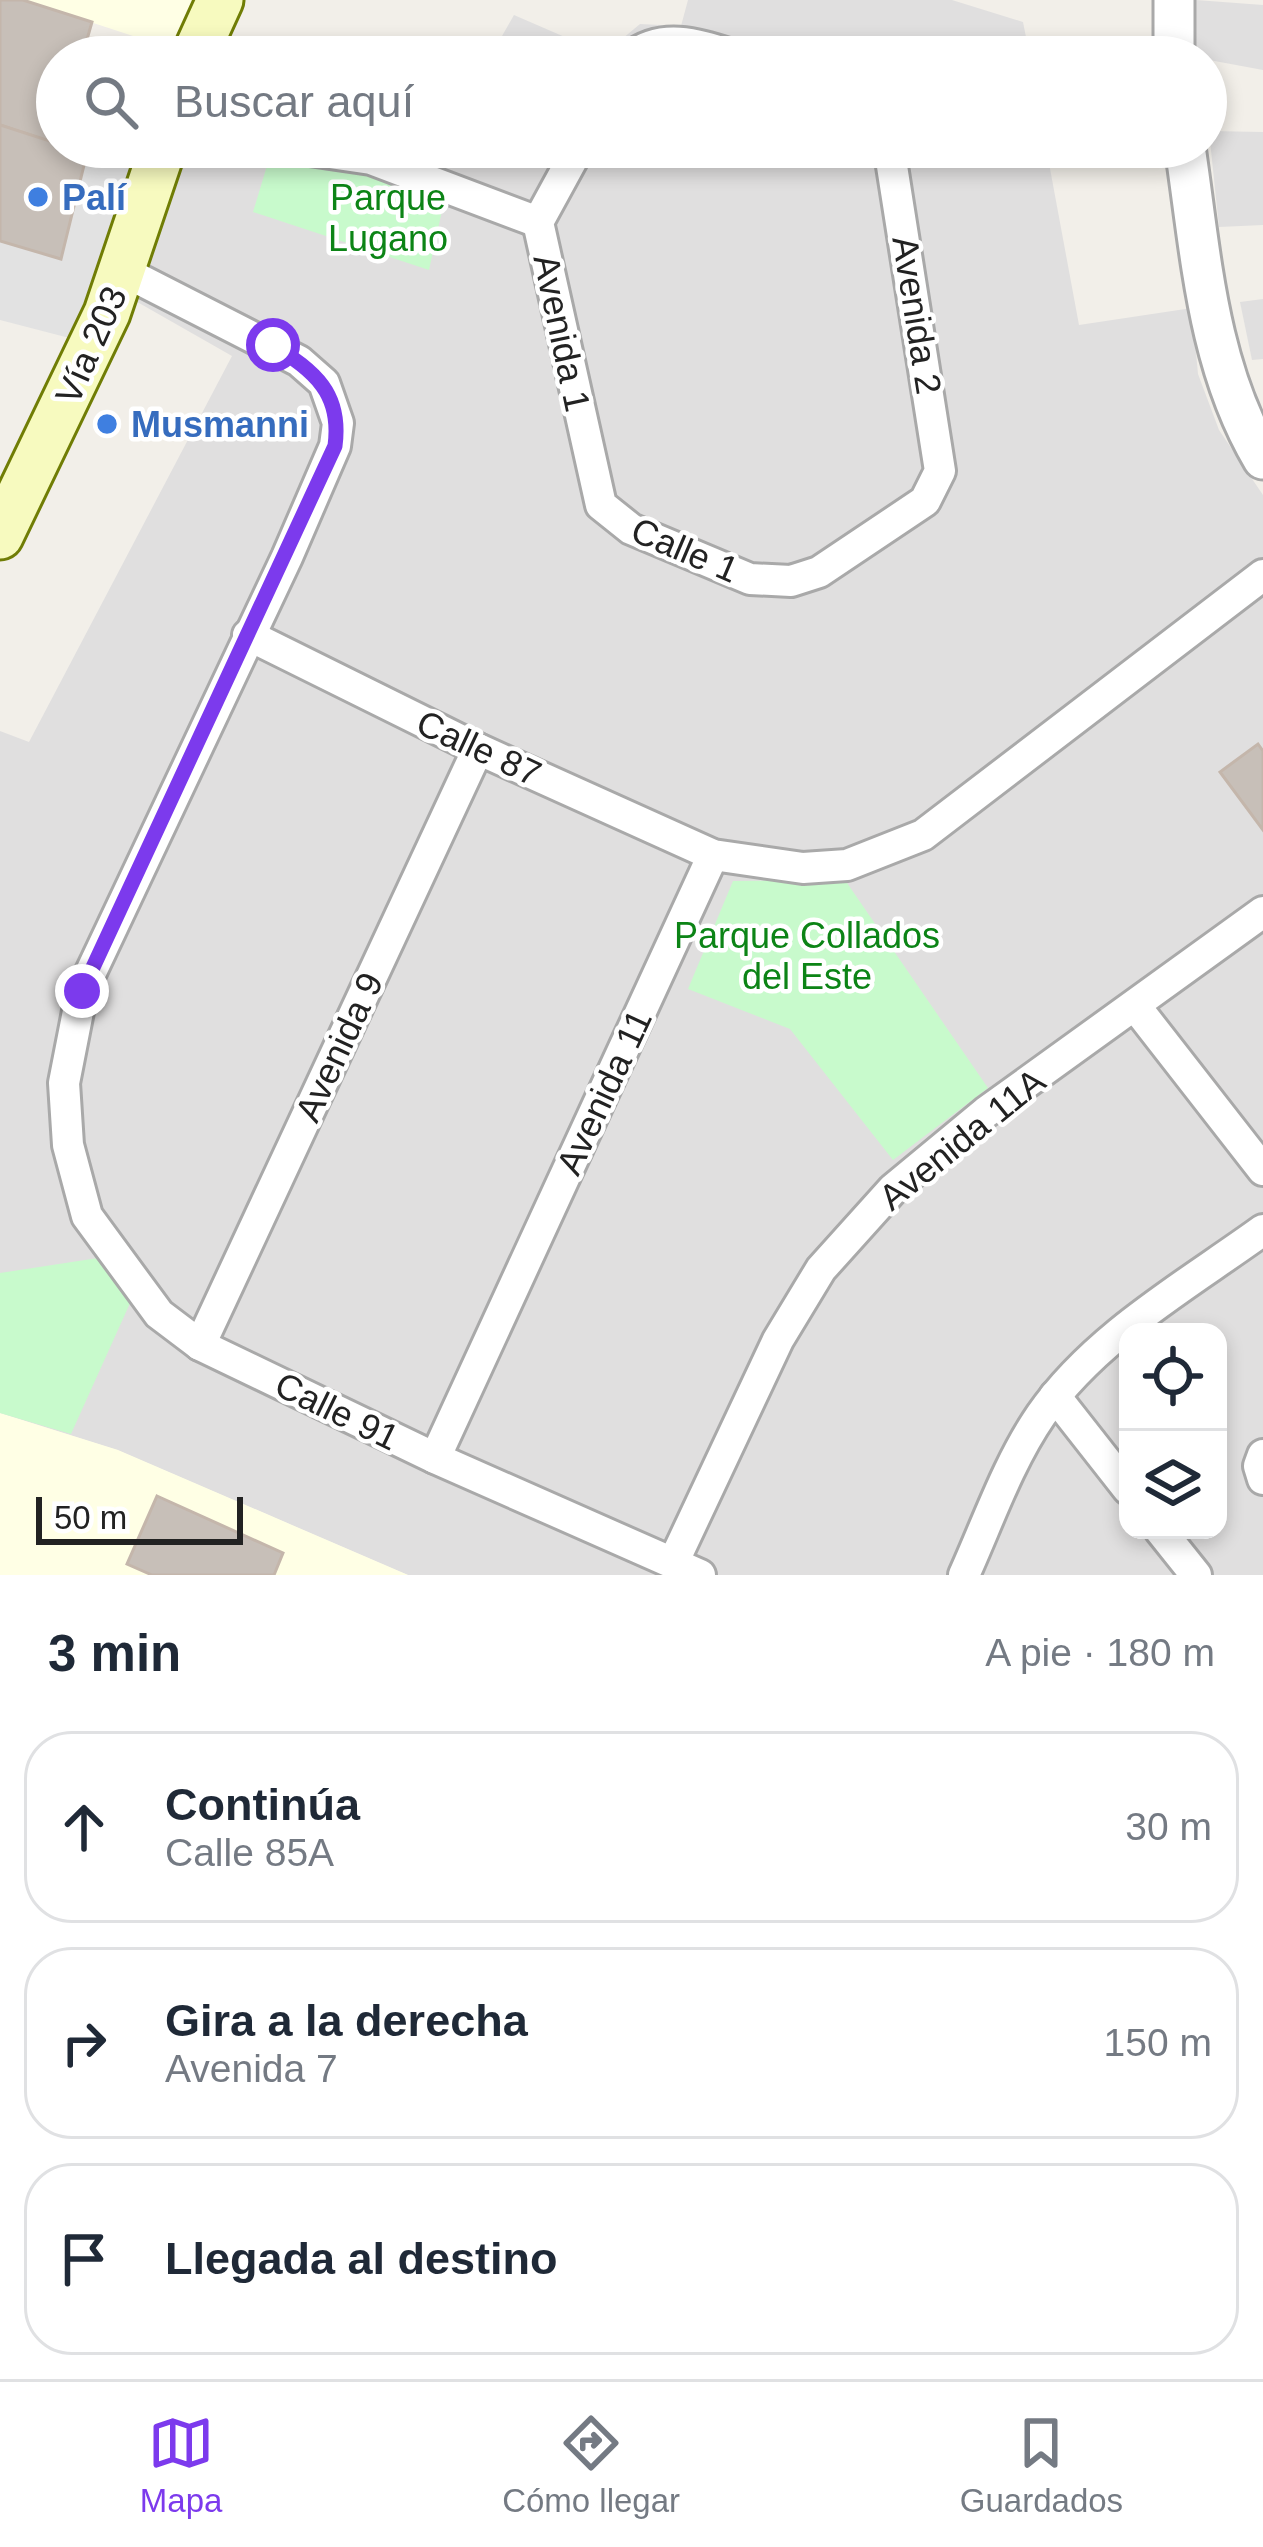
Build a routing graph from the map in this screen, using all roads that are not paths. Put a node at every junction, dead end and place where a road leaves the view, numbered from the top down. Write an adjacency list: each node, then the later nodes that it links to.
1 (220, 0): 3 (main road)
2 (1174, 0): 4 (street)
3 (204, 36)
4 (1174, 36)
5 (156, 168): 11 (main road, Vía 203)
6 (395, 168): 10 (street)
7 (568, 168): 10 (street, Avenida 1)
8 (892, 168): 13 (street, Avenida 2)
9 (1188, 168): 12 (street)
10 (538, 222): 14 (street, Avenida 1)
11 (124, 271): 15 (main road, Vía 203); 17 (street, Calle 91)
12 (1263, 459)
13 (935, 482): 14 (street, Calle 1)
14 (616, 520)
15 (0, 536)
16 (1263, 575): 19 (street)
17 (248, 635): 18 (street, Calle 87); 24 (street, Calle 91)
18 (478, 749): 19 (street, Calle 87); 24 (street, Avenida 9)
19 (713, 855): 27 (street, Avenida 11)
20 (1263, 912): 21 (street, Avenida 11A)
21 (1136, 1006): 22 (street); 31 (street, Avenida 11A)
22 (1263, 1170)
23 (1263, 1230): 25 (street)
24 (200, 1345): 27 (street, Calle 91)
25 (1055, 1396): 28 (street); 32 (street)
26 (1263, 1455): 29 (street)
27 (435, 1458): 31 (street, Calle 91)
28 (1119, 1478)
29 (1263, 1479)
30 (1167, 1539): 33 (street)
31 (687, 1569)
32 (964, 1575)
33 (1196, 1575)

